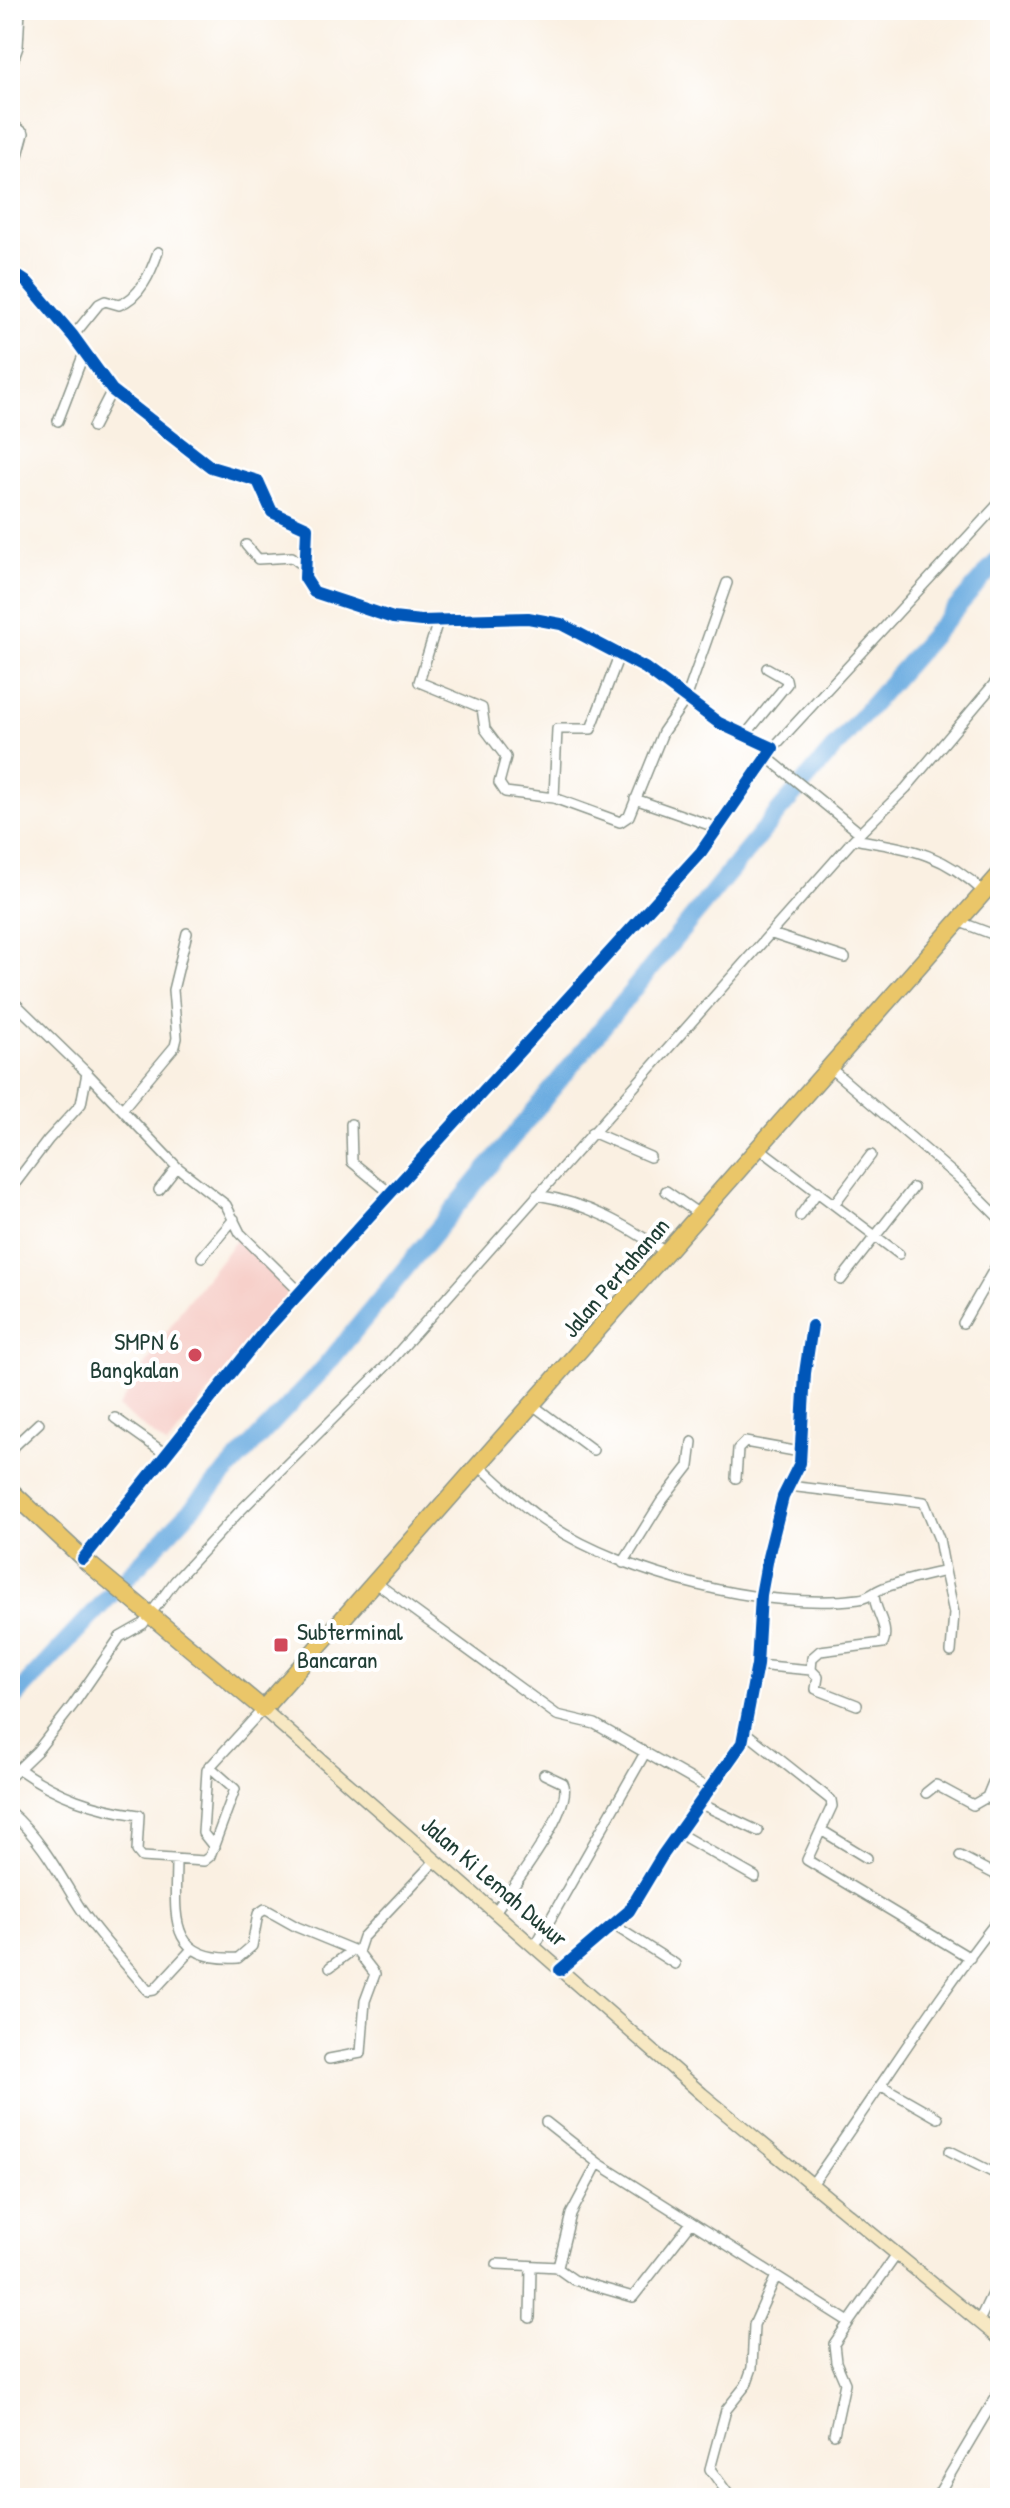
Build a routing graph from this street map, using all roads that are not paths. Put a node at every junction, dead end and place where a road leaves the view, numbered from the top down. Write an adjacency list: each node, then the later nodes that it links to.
1 (20, 10): 2 (street)
2 (10, 69)
3 (10, 122): 4 (street)
4 (10, 185)
5 (158, 252): 7 (street)
6 (10, 271): 7 (street)
7 (73, 336): 8 (street)
8 (84, 353): 9 (street); 10 (street)
9 (112, 390): 11 (street); 14 (street)
10 (58, 421)
11 (93, 427)
12 (1000, 502): 22 (street)
13 (246, 545): 14 (street)
14 (305, 567): 16 (street)
15 (727, 583): 20 (street)
16 (438, 621): 17 (street); 24 (street)
17 (620, 653): 20 (street); 24 (street)
18 (767, 668): 21 (street)
19 (1000, 677): 27 (street)
20 (686, 699): 21 (street); 25 (street)
21 (746, 734): 22 (street)
22 (773, 748): 23 (street)
23 (768, 758): 26 (street); 27 (street)
24 (554, 798): 25 (street)
25 (635, 799): 26 (street)
26 (718, 828): 50 (street)
27 (857, 836): 29 (street); 32 (street)
28 (1000, 874): 29 (highway, Jalan Pertahanan)
29 (984, 892): 30 (highway, Jalan Pertahanan)
30 (960, 922): 33 (street); 36 (highway, Jalan Pertahanan)
31 (187, 933): 38 (street)
32 (772, 934): 34 (street); 40 (street)
33 (1000, 937)
34 (845, 958)
35 (10, 993): 37 (street)
36 (830, 1068): 41 (highway, Jalan Pertahanan); 56 (street)
37 (87, 1073): 38 (street); 46 (street)
38 (124, 1107): 44 (street)
39 (351, 1124): 50 (street)
40 (592, 1132): 43 (street); 51 (street)
41 (759, 1148): 49 (street); 53 (highway, Jalan Pertahanan)
42 (871, 1155): 52 (street)
43 (650, 1157)
44 (177, 1167): 47 (street); 55 (street)
45 (913, 1188): 57 (street)
46 (10, 1190)
47 (159, 1190)
48 (666, 1191): 53 (street)
49 (818, 1191): 52 (street); 54 (street)
50 (390, 1193): 63 (street)
51 (537, 1195): 58 (street); 84 (street)
52 (835, 1203): 57 (street)
53 (699, 1214): 58 (highway, Jalan Pertahanan)
54 (800, 1216)
55 (234, 1219): 60 (street); 63 (street)
56 (1000, 1219)
57 (875, 1233): 59 (street); 62 (street)
58 (668, 1254): 66 (highway, Jalan Pertahanan)
59 (899, 1254)
60 (202, 1257)
61 (1000, 1259): 64 (street)
62 (841, 1280)
63 (300, 1292): 73 (street)
64 (963, 1323)
65 (812, 1326): 72 (street)
66 (534, 1406): 71 (street); 74 (highway, Jalan Pertahanan)
67 (115, 1418): 73 (street)
68 (39, 1423): 70 (street)
69 (692, 1442): 79 (street)
70 (10, 1450)
71 (593, 1450)
72 (800, 1452): 75 (street); 76 (street)
73 (167, 1455): 78 (street)
74 (480, 1466): 79 (street); 81 (highway, Jalan Pertahanan)
75 (736, 1478)
76 (789, 1486): 80 (street); 83 (street)
77 (10, 1490): 78 (highway, Jalan Ki Lemah Duwur)
78 (86, 1561): 84 (highway, Jalan Ki Lemah Duwur)
79 (623, 1563): 83 (street)
80 (945, 1571): 82 (street); 85 (street)
81 (374, 1581): 89 (highway, Jalan Pertahanan); 91 (street)
82 (874, 1594): 83 (street); 87 (street)
83 (761, 1595): 86 (street)
84 (148, 1613): 89 (highway, Jalan Ki Lemah Duwur); 94 (street)
85 (951, 1652)
86 (757, 1665): 87 (street); 90 (street)
87 (811, 1670): 88 (street)
88 (857, 1705)
89 (263, 1709): 93 (street); 110 (main road, Jalan Ki Lemah Duwur)
90 (745, 1732): 97 (street); 103 (street)
91 (645, 1753): 97 (street); 116 (street)
92 (1000, 1765): 99 (street)
93 (209, 1766): 106 (street); 106 (street)
94 (19, 1769): 96 (street); 109 (street)
95 (544, 1774): 113 (street)
96 (10, 1777)
97 (709, 1789): 100 (street)
98 (926, 1793): 99 (street)
99 (987, 1797): 101 (street)
100 (699, 1803): 104 (street); 105 (street)
101 (1000, 1806)
102 (10, 1812): 117 (street)
103 (821, 1830): 108 (street); 119 (street)
104 (758, 1831)
105 (678, 1833): 111 (street); 115 (street)
106 (214, 1847): 109 (street)
107 (960, 1856): 112 (street)
108 (867, 1858)
109 (176, 1859): 117 (street)
110 (435, 1861): 113 (main road, Jalan Ki Lemah Duwur); 118 (street)
111 (755, 1877)
112 (1000, 1877)
113 (494, 1913): 116 (main road, Jalan Ki Lemah Duwur)
114 (1000, 1917): 119 (street)
115 (615, 1926): 120 (street); 122 (street)
116 (534, 1948): 122 (main road, Jalan Ki Lemah Duwur)
117 (192, 1949): 118 (street)
118 (356, 1951): 121 (street); 123 (street)
119 (970, 1958): 124 (street)
120 (675, 1964)
121 (330, 1967)
122 (560, 1970): 130 (main road, Jalan Ki Lemah Duwur)
123 (329, 2059)
124 (882, 2086): 125 (street); 130 (street)
125 (938, 2118)
126 (546, 2122): 128 (street)
127 (950, 2151): 129 (street)
128 (598, 2163): 131 (street); 135 (street)
129 (1000, 2176)
130 (813, 2183): 132 (main road, Jalan Ki Lemah Duwur)
131 (691, 2223): 135 (street); 136 (street)
132 (897, 2254): 139 (main road, Jalan Ki Lemah Duwur); 140 (street)
133 (497, 2264): 134 (street)
134 (531, 2266): 135 (street); 138 (street)
135 (557, 2268)
136 (776, 2276): 140 (street); 144 (street)
137 (1000, 2277): 139 (street)
138 (530, 2318)
139 (979, 2321): 141 (main road, Jalan Ki Lemah Duwur)
140 (849, 2322): 143 (street)
141 (1000, 2339)
142 (1000, 2390): 145 (street)
143 (834, 2434)
144 (731, 2498)
145 (936, 2498)

